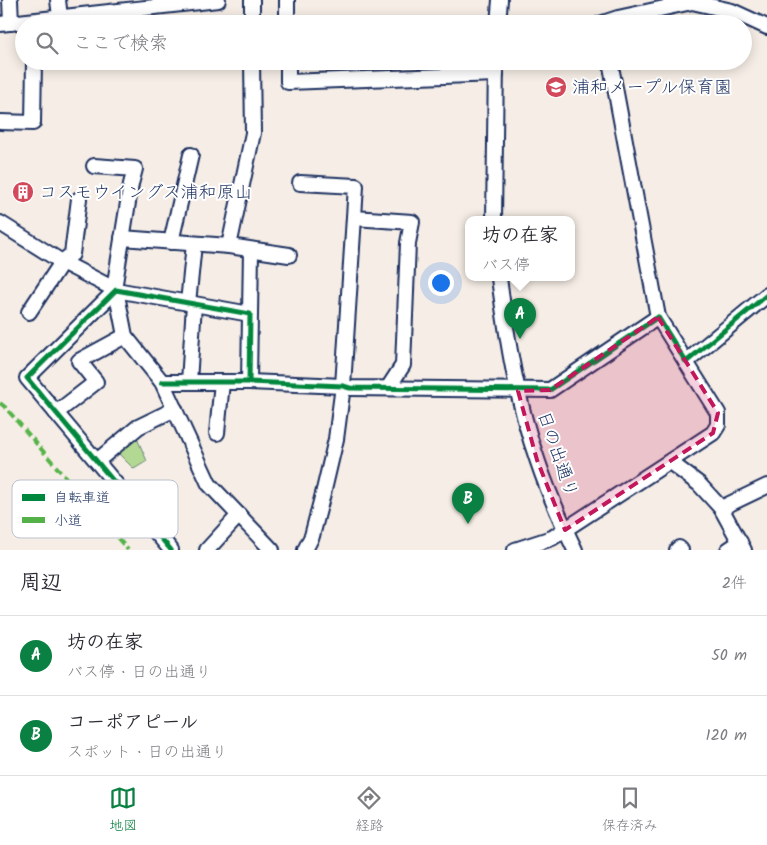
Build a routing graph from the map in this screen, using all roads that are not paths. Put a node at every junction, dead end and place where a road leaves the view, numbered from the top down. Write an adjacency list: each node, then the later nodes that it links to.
1 (10, 0): 16 (street)
2 (58, 0): 8 (street)
3 (218, 0): 9 (street)
4 (252, 0): 10 (street)
5 (286, 0): 11 (street)
6 (500, 0): 12 (street)
7 (691, 1): 13 (street); 14 (street)
8 (60, 15)
9 (79, 15)
10 (252, 15)
11 (287, 15)
12 (499, 15)
13 (631, 15)
14 (741, 15)
15 (752, 20): 17 (street)
16 (6, 23)
17 (767, 27)
18 (34, 70): 24 (street)
19 (252, 70): 35 (street)
20 (288, 70): 21 (street)
21 (466, 70)
22 (496, 70): 29 (street)
23 (612, 70): 45 (street)
24 (0, 122)
25 (190, 154): 33 (street)
26 (94, 166): 32 (street)
27 (300, 182): 30 (street)
28 (79, 199): 38 (street)
29 (494, 216)
30 (354, 218): 52 (street); 53 (street)
31 (0, 223): 38 (street)
32 (122, 238): 33 (street); 40 (street)
33 (171, 242): 34 (street)
34 (194, 244): 35 (street); 42 (street)
35 (229, 246): 36 (street)
36 (251, 250): 37 (street); 44 (street)
37 (289, 255)
38 (62, 262): 40 (street); 43 (street)
39 (499, 281): 54 (street, 日の出通り)
40 (115, 289): 42 (street); 46 (street); 56 (street)
41 (767, 295): 47 (street)
42 (191, 304): 44 (street); 49 (street)
43 (29, 312)
44 (250, 314): 51 (street)
45 (658, 317): 47 (street); 54 (street)
46 (125, 336): 48 (street); 56 (street)
47 (686, 362): 59 (street)
48 (162, 382): 49 (street); 55 (street)
49 (188, 382): 50 (street)
50 (222, 382): 51 (street); 57 (street)
51 (249, 382): 52 (street)
52 (343, 386): 53 (street); 70 (street)
53 (388, 388): 54 (street)
54 (518, 390): 64 (street, 日の出通り)
55 (175, 409): 58 (street); 63 (street)
56 (56, 413): 58 (street)
57 (217, 433)
58 (97, 461): 60 (street)
59 (670, 462): 62 (street); 64 (street)
60 (113, 480)
61 (767, 486): 62 (street)
62 (721, 508): 66 (street)
63 (239, 515): 68 (street); 69 (street)
64 (565, 530): 71 (street); 72 (street, 日の出通り)
65 (161, 538): 67 (street)
66 (737, 547)
67 (171, 550)
68 (207, 550)
69 (272, 550)
70 (304, 550)
71 (515, 550)
72 (575, 550)
73 (677, 550): 74 (street)
74 (681, 550)

